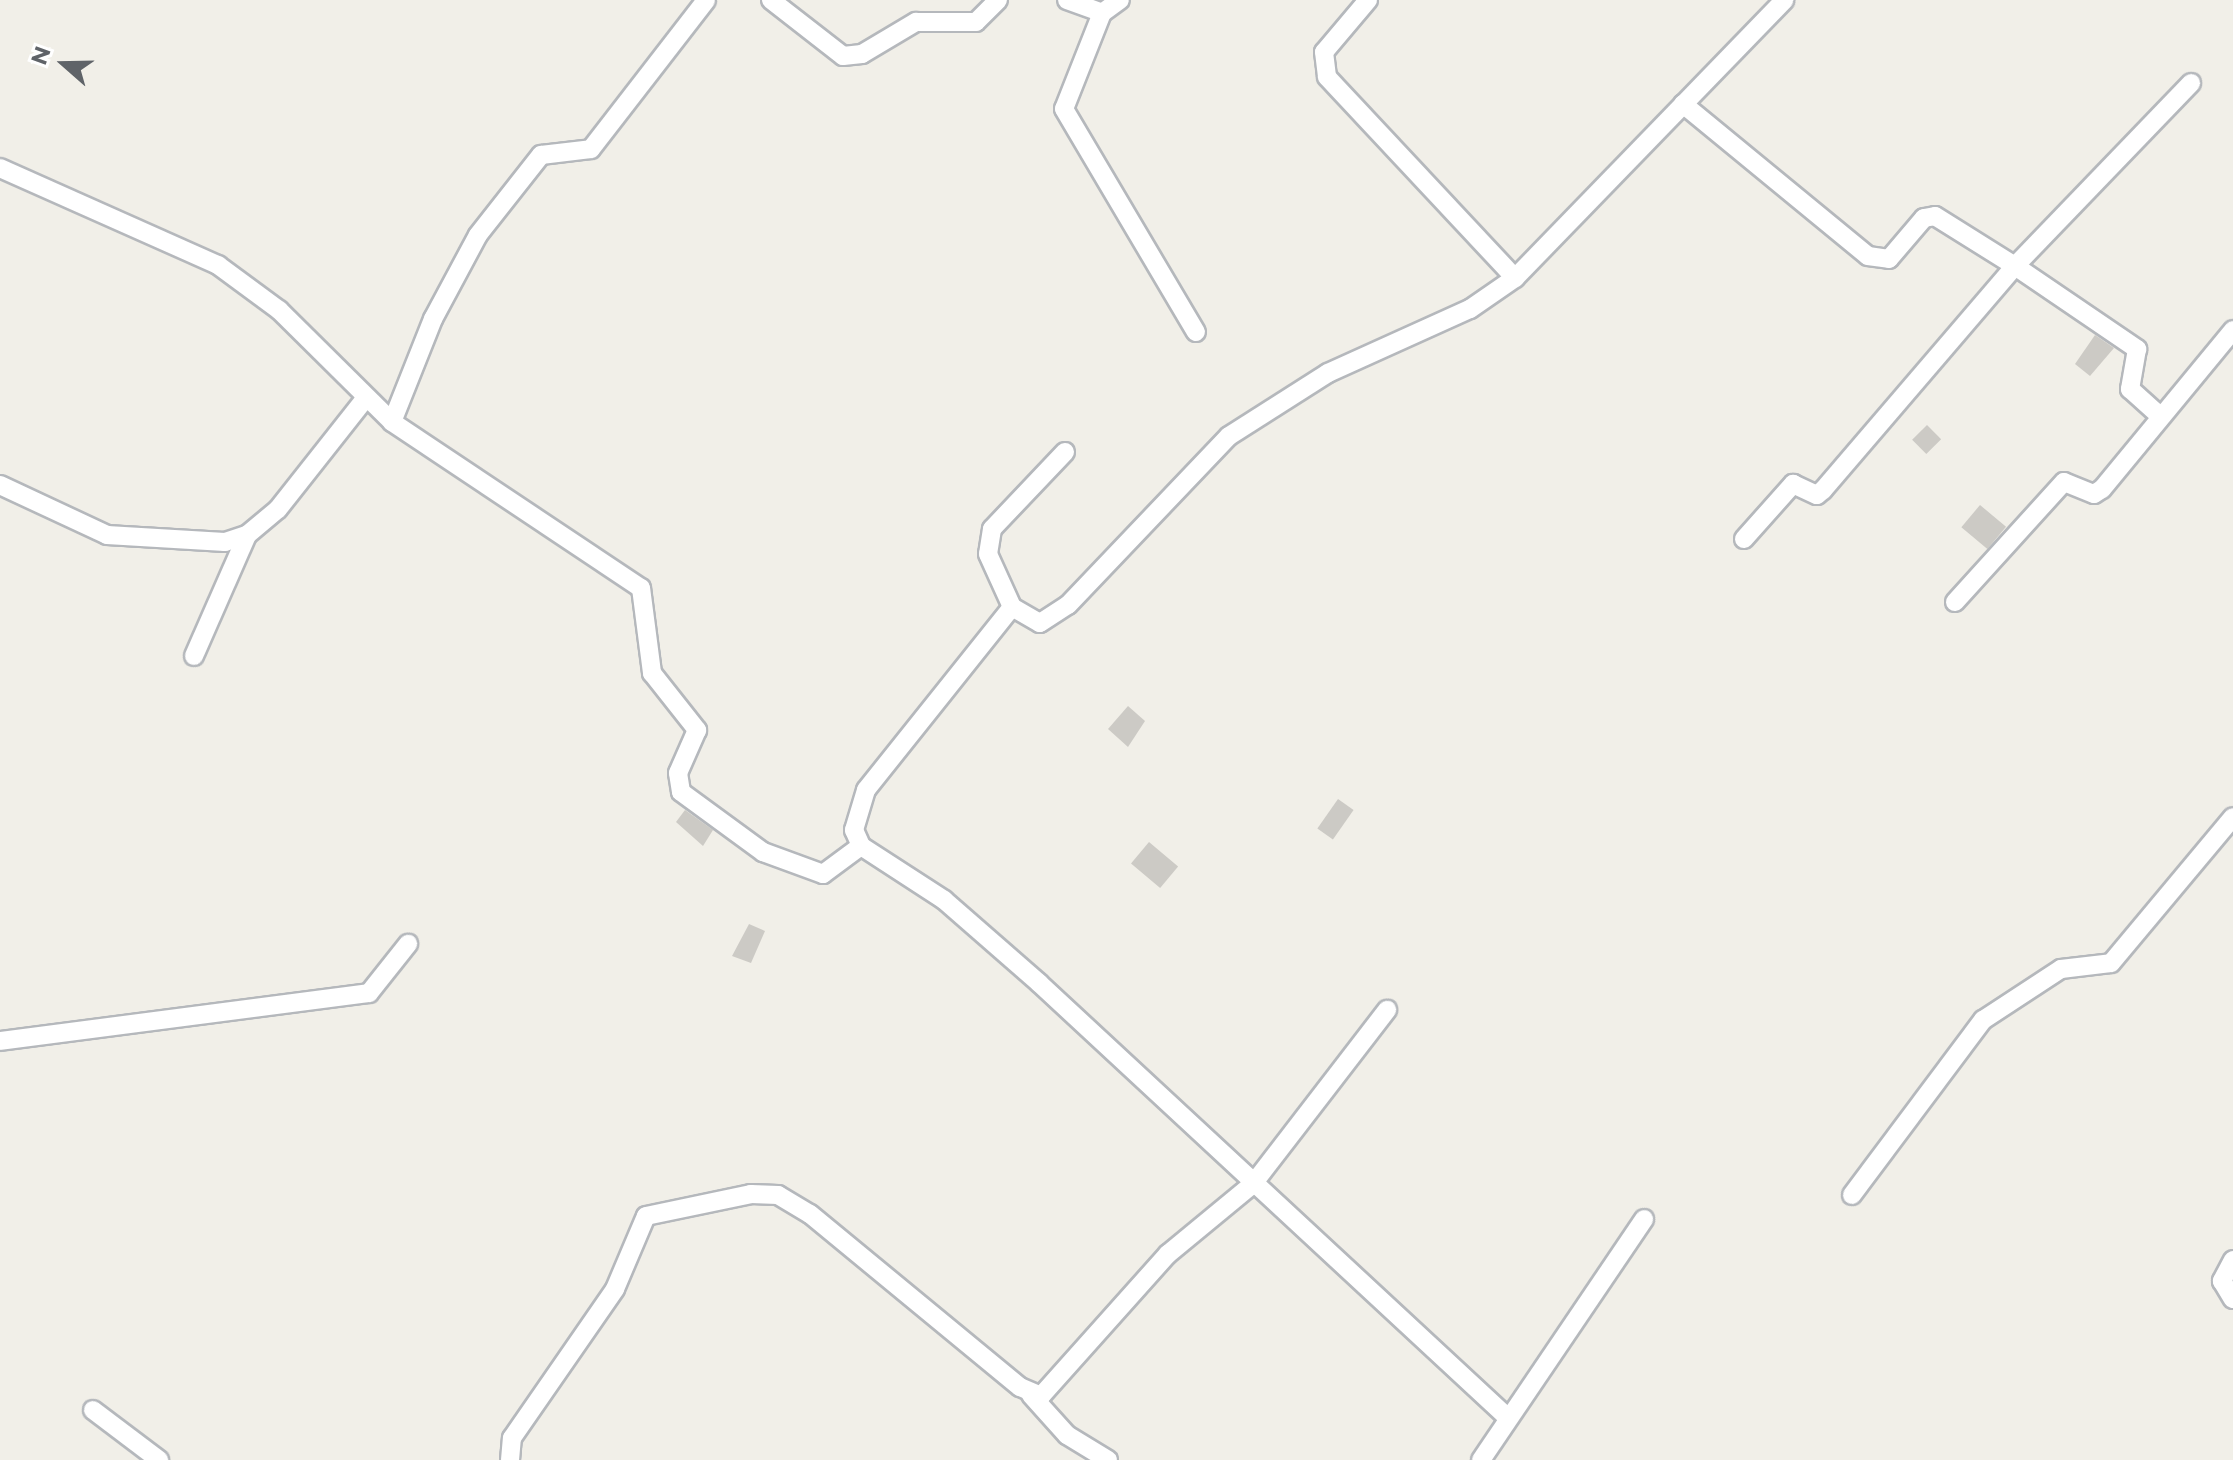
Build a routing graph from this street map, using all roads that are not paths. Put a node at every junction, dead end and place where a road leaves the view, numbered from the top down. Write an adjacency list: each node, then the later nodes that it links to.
1 (706, 0): 18 (street)
2 (771, 0): 3 (street)
3 (998, 0)
4 (1067, 0): 8 (street)
5 (1120, 0): 8 (street)
6 (1368, 0): 13 (street)
7 (1784, 0): 10 (street)
8 (1102, 13): 15 (street)
9 (2191, 83): 12 (street)
10 (1683, 104): 12 (street); 13 (street)
11 (0, 168): 16 (street)
12 (2015, 266): 17 (street); 22 (street)
13 (1515, 278): 24 (street)
14 (2233, 330): 17 (street)
15 (1196, 332)
16 (365, 399): 18 (street); 21 (street)
17 (2160, 416): 23 (street)
18 (392, 422): 27 (street)
19 (1065, 452): 24 (street)
20 (0, 485): 21 (street)
21 (247, 535): 25 (street)
22 (1744, 539)
23 (1955, 602)
24 (1012, 607): 27 (street)
25 (194, 656)
26 (2233, 817): 32 (street)
27 (861, 846): 31 (street)
28 (408, 944): 30 (street)
29 (1387, 1010): 31 (street)
30 (0, 1041)
31 (1253, 1184): 36 (street); 38 (street)
32 (1852, 1195)
33 (1644, 1219): 38 (street)
34 (2233, 1260): 35 (street)
35 (2233, 1299)
36 (1031, 1395): 40 (street); 41 (street)
37 (93, 1410): 39 (street)
38 (1506, 1416): 42 (street)
39 (159, 1460)
40 (510, 1460)
41 (1108, 1460)
42 (1481, 1460)

